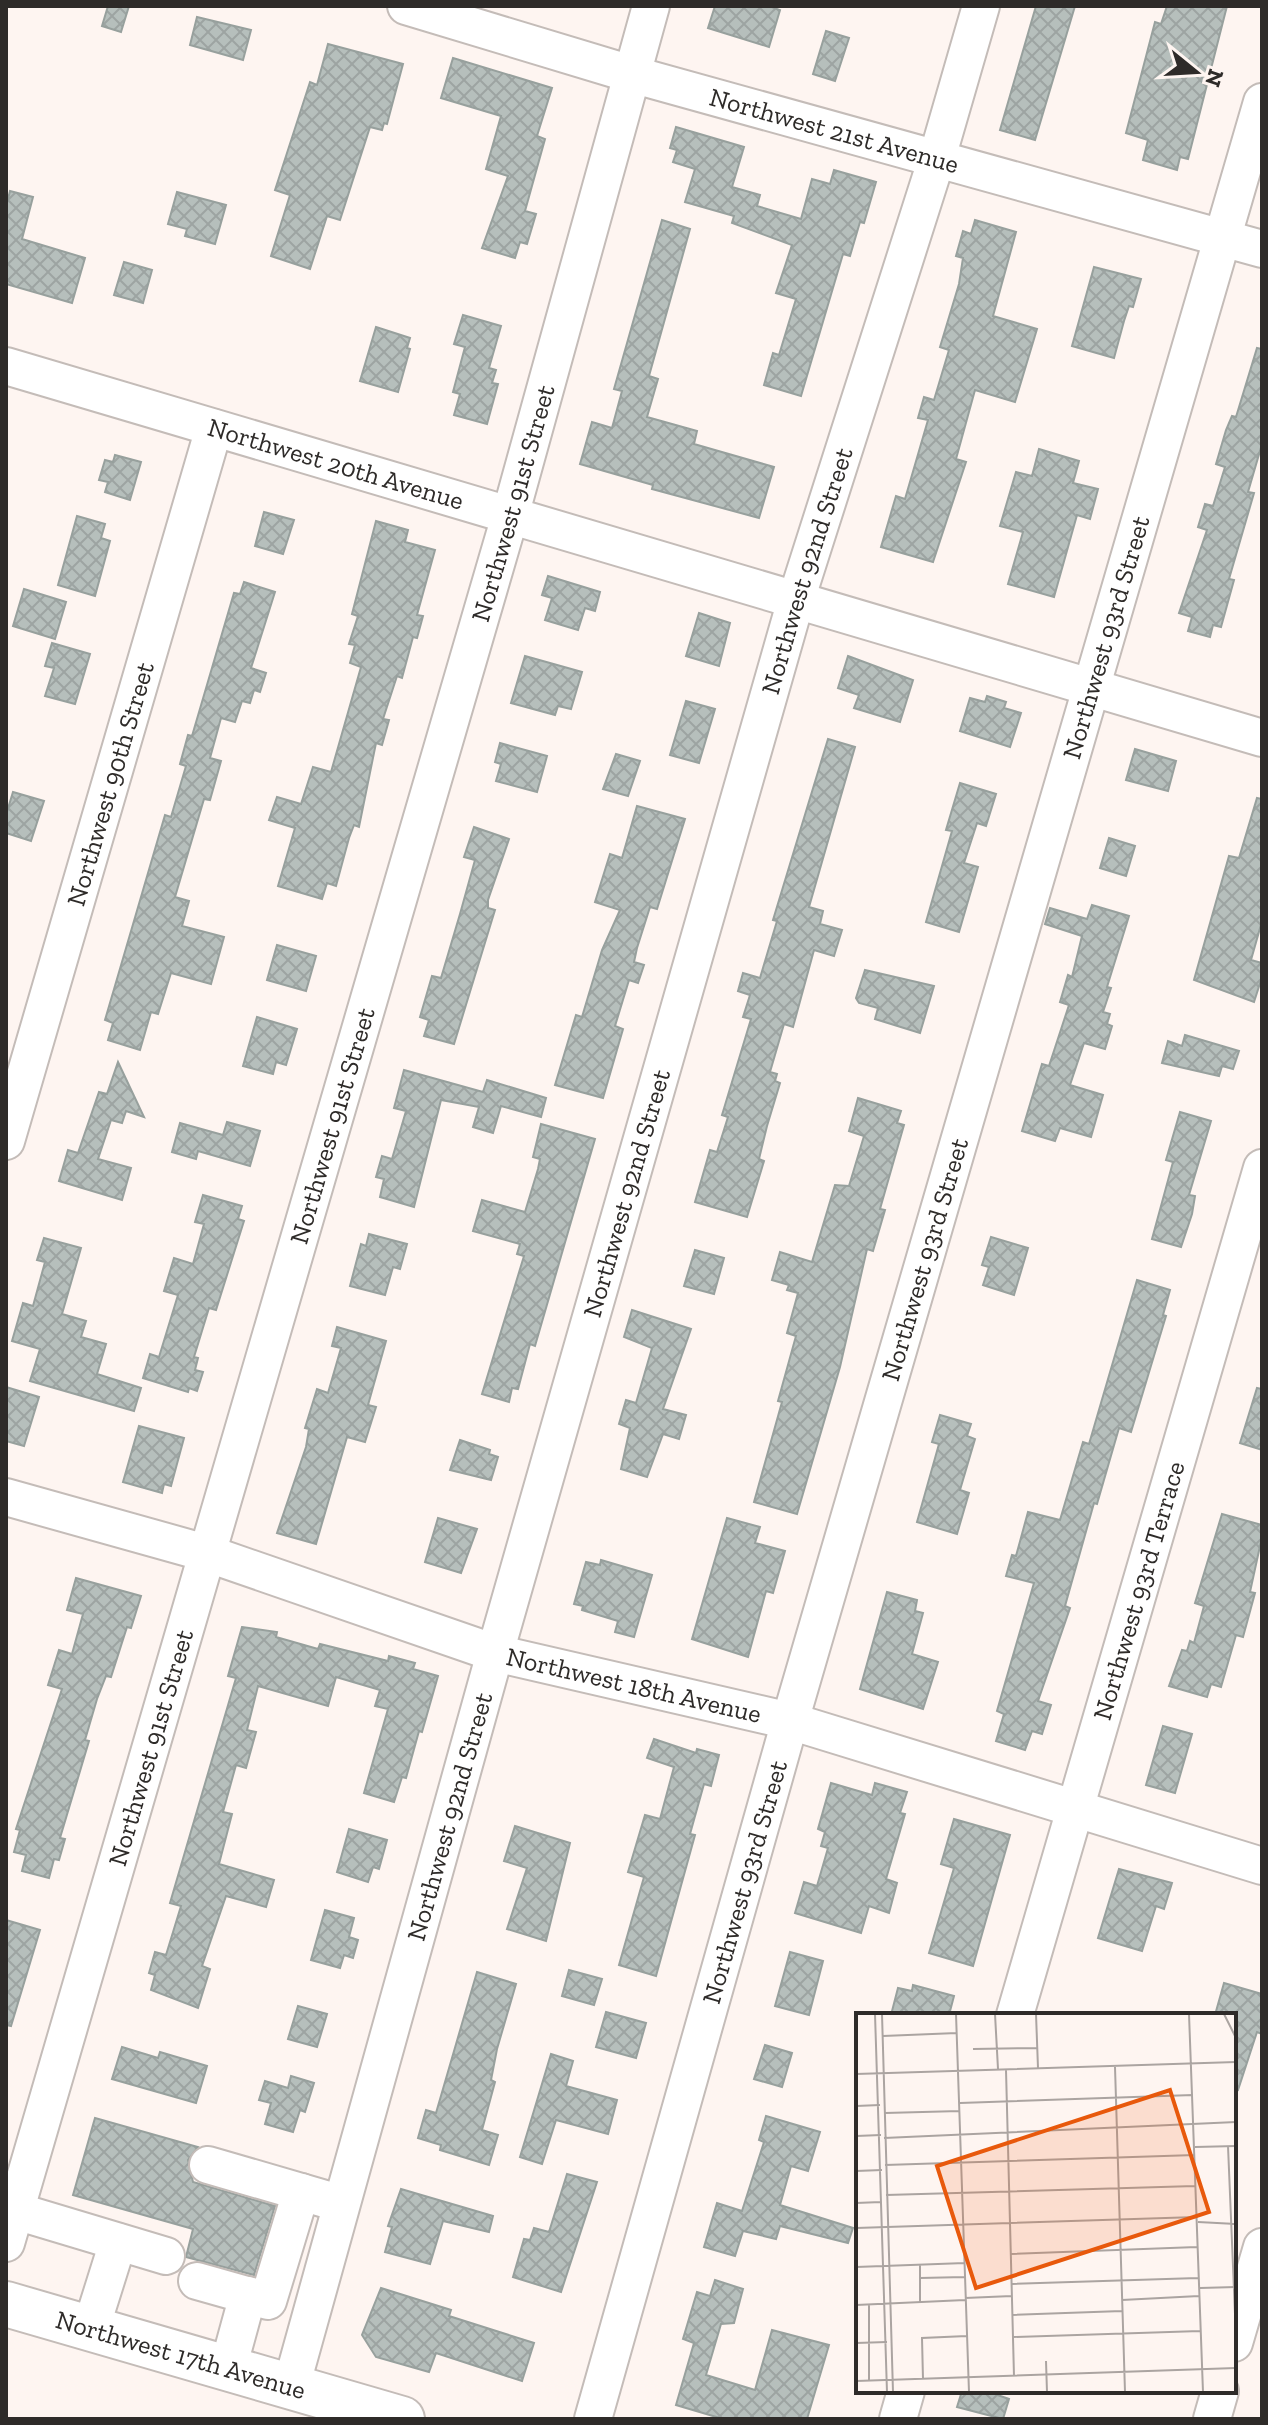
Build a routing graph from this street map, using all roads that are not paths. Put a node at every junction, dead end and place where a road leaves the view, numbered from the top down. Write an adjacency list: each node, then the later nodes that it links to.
1 (406, 6): 4 (street, Northwest 21st Avenue)
2 (651, 6): 4 (street, Northwest 91st Street)
3 (981, 6): 6 (street, Northwest 92nd Street)
4 (631, 74): 6 (street, Northwest 21st Avenue); 11 (street, Northwest 91st Street)
5 (1262, 102): 7 (street, Northwest 93rd Street)
6 (937, 158): 7 (street, Northwest 21st Avenue); 12 (street, Northwest 92nd Street)
7 (1222, 238): 8 (street, Northwest 21st Avenue); 13 (street, Northwest 93rd Street)
8 (1262, 249)
9 (6, 366): 10 (street, Northwest 20th Avenue)
10 (214, 428): 11 (street, Northwest 20th Avenue); 15 (street, Northwest 90th Street)
11 (510, 516): 12 (street, Northwest 20th Avenue); 18 (street, Northwest 91st Street)
12 (796, 600): 13 (street, Northwest 20th Avenue); 19 (street, Northwest 92nd Street)
13 (1092, 688): 14 (street, Northwest 20th Avenue); 20 (street, Northwest 93rd Street)
14 (1262, 738)
15 (6, 1141)
16 (1262, 1168): 21 (street, Northwest 93rd Terrace)
17 (6, 1497): 18 (street, Northwest 18th Avenue)
18 (206, 1553): 19 (street, Northwest 18th Avenue); 27 (street, Northwest 91st Street)
19 (495, 1653): 20 (street, Northwest 18th Avenue); 26 (street, Northwest 92nd Street)
20 (790, 1721): 21 (street, Northwest 18th Avenue); 41 (street, Northwest 93rd Street)
21 (1074, 1810): 22 (street, Northwest 18th Avenue); 23 (street, Northwest 93rd Terrace)
22 (1262, 1866)
23 (1016, 2013)
24 (208, 2165): 25 (street)
25 (301, 2192): 26 (street); 32 (street)
26 (342, 2204): 37 (street, Northwest 92nd Street)
27 (11, 2227): 28 (street)
28 (118, 2242): 30 (street); 34 (street)
29 (1262, 2247): 35 (street)
30 (166, 2256)
31 (197, 2281): 32 (street)
32 (248, 2295): 36 (street)
33 (6, 2304): 34 (main road, Northwest 17th Avenue)
34 (91, 2328): 36 (main road, Northwest 17th Avenue)
35 (1236, 2336)
36 (228, 2368): 37 (main road, Northwest 17th Avenue)
37 (291, 2387): 40 (main road, Northwest 17th Avenue)
38 (905, 2393): 42 (street)
39 (1219, 2393): 43 (street)
40 (402, 2419)
41 (593, 2419)
42 (898, 2419)
43 (1212, 2419)

